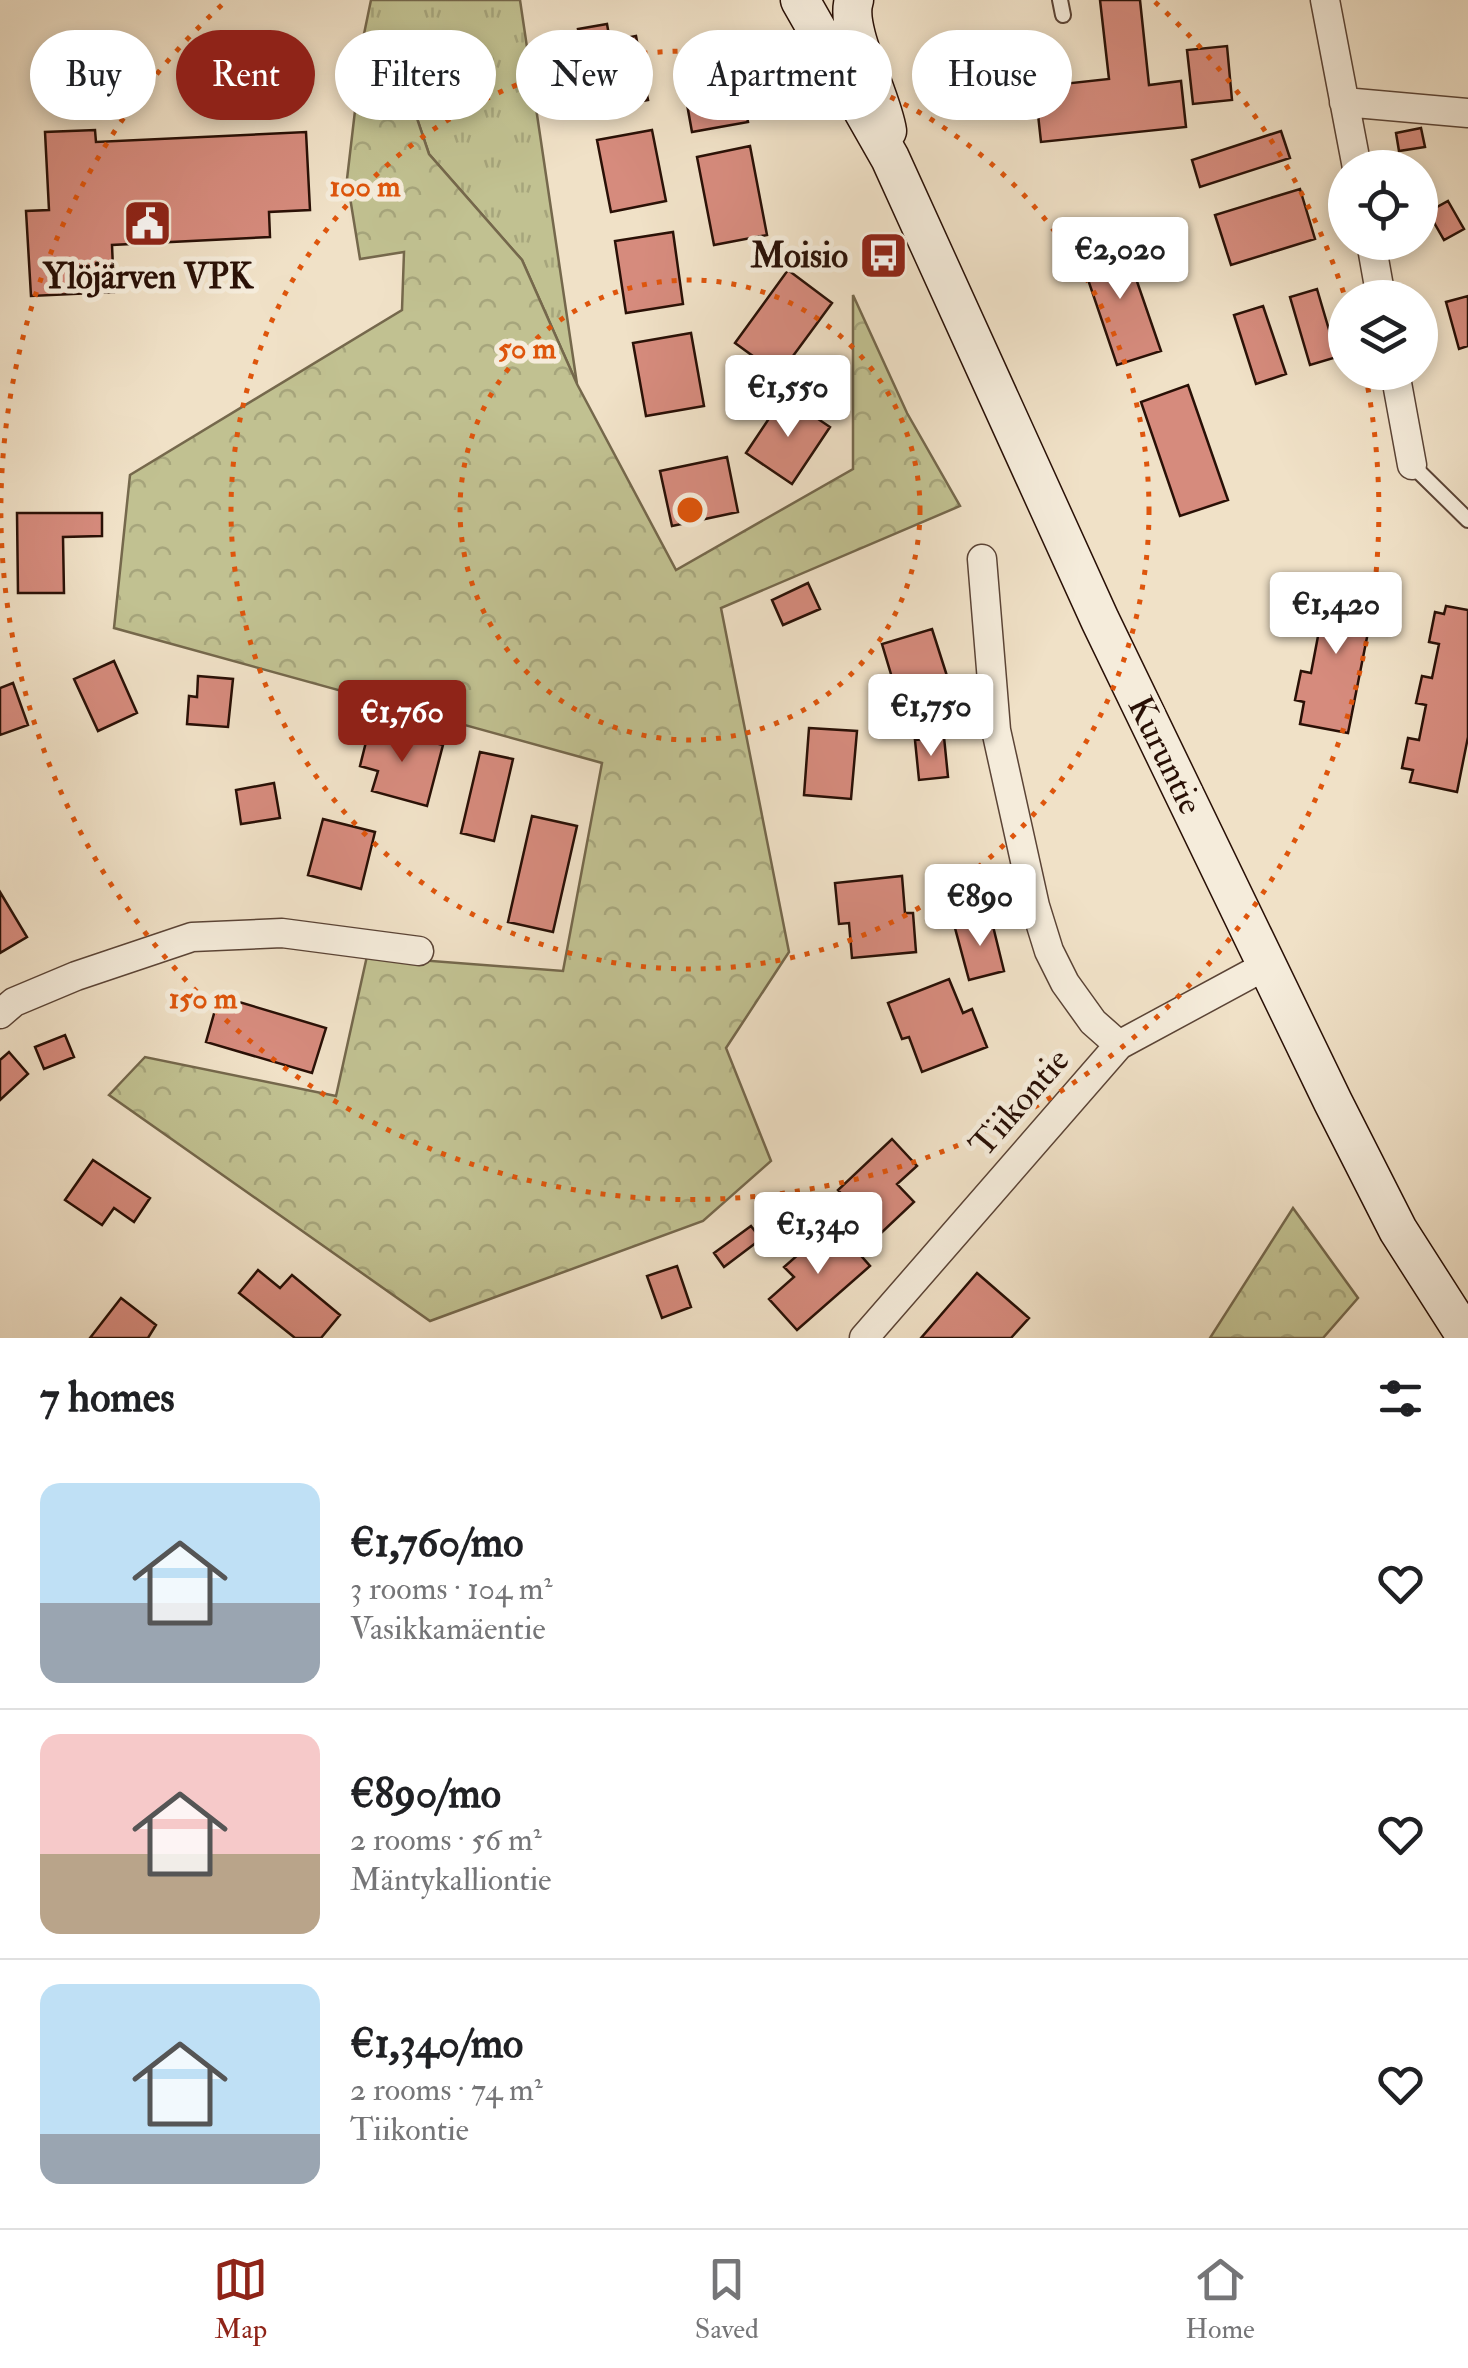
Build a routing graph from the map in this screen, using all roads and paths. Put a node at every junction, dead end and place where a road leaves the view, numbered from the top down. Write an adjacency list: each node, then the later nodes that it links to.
1 (800, 0): 7 (main road, Kuruntie)
2 (854, 0): 7 (main road, Kuruntie)
3 (1325, 0): 4 (street)
4 (1344, 102): 5 (street); 6 (street)
5 (1468, 113)
6 (1353, 150)
7 (890, 158): 13 (main road, Kuruntie)
8 (1398, 390): 9 (street)
9 (1412, 465): 10 (lane)
10 (1468, 520)
11 (982, 559): 15 (street)
12 (419, 951): 14 (street)
13 (1269, 964): 15 (street, Tiikontie); 17 (main road, Kuruntie)
14 (0, 1014)
15 (1118, 1045): 16 (street, Tiikontie)
16 (864, 1338)
17 (1467, 1338)

